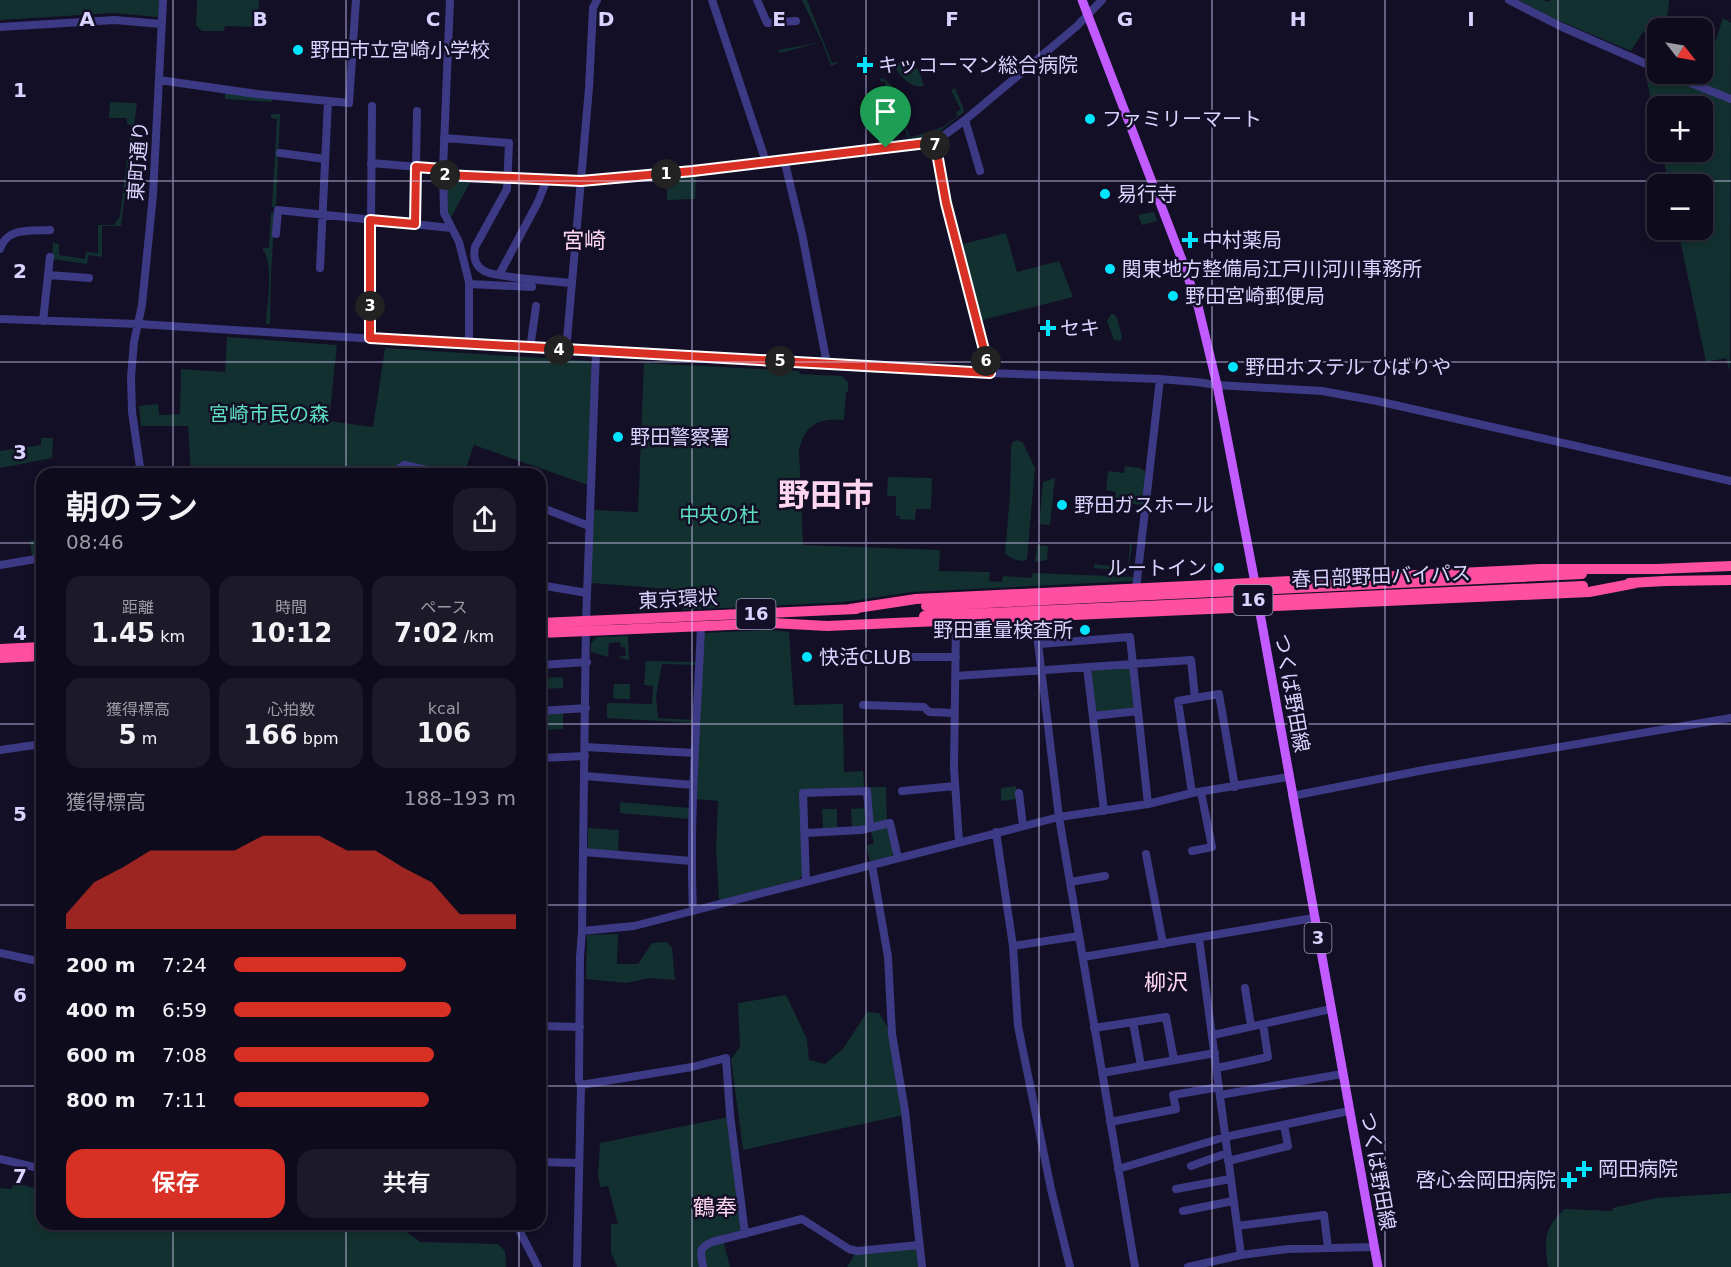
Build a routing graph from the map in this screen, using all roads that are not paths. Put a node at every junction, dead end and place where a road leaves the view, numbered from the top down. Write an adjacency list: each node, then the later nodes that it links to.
1 (163, 0): 12 (street, 東町通り)
2 (356, 0): 18 (street)
3 (450, 0): 22 (street)
4 (597, 0): 34 (street)
5 (712, 0): 27 (street)
6 (757, 0): 11 (street)
7 (1082, 0): 10 (main road, つくば野田線 / 3)
8 (1102, 0): 10 (street)
9 (1509, 0): 14 (street)
10 (1087, 16): 21 (street); 62 (main road, つくば野田線 / 3)
11 (796, 21)
12 (161, 24): 13 (street); 15 (street, 東町通り)
13 (0, 27)
14 (1647, 64)
15 (159, 80): 18 (street); 53 (street, 東町通り)
16 (1684, 84): 17 (street)
17 (1731, 99)
18 (327, 101): 25 (street)
19 (372, 106): 28 (street)
20 (417, 111): 29 (street)
21 (965, 120): 23 (street); 30 (street)
22 (444, 138): 31 (street); 32 (street)
23 (935, 142): 26 (street); 60 (street)
24 (280, 153): 25 (street)
25 (325, 159): 35 (street)
26 (784, 159): 27 (street); 59 (street)
27 (766, 162): 34 (street)
28 (371, 163): 29 (street); 36 (street)
29 (416, 167): 31 (street); 37 (street)
30 (980, 171)
31 (443, 172): 32 (street); 38 (street)
32 (508, 177): 33 (street); 45 (street)
33 (547, 179): 34 (street); 45 (street)
34 (581, 181): 47 (street)
35 (322, 215): 36 (street); 40 (street); 43 (street)
36 (370, 220): 37 (street); 54 (street)
37 (415, 224): 38 (street)
38 (451, 228): 48 (street)
39 (50, 230): 41 (street)
40 (276, 234)
41 (0, 249)
42 (50, 257): 44 (street)
43 (320, 268)
44 (48, 275): 46 (street); 52 (street)
45 (499, 275): 47 (street)
46 (89, 278)
47 (572, 283): 57 (street)
48 (469, 284): 49 (street); 55 (street)
49 (532, 287)
50 (536, 306): 56 (street)
51 (0, 319): 52 (street)
52 (43, 321): 53 (street)
53 (139, 324): 54 (street); 63 (street, 東町通り)
54 (370, 338): 55 (street)
55 (469, 345): 56 (street)
56 (530, 348): 57 (street)
57 (566, 351): 58 (street)
58 (596, 352): 59 (street); 68 (street)
59 (827, 364): 60 (street)
60 (990, 373): 61 (street)
61 (1160, 379): 62 (street); 77 (street)
62 (1217, 386): 66 (street); 74 (main road, つくば野田線 / 3)
63 (140, 468)
64 (400, 468): 65 (street)
65 (418, 468)
66 (1731, 481)
67 (546, 509): 68 (street)
68 (589, 526): 78 (street)
69 (36, 559): 70 (street)
70 (0, 565)
71 (1731, 566): 72 (highway, 春日部野田バイパス / 16)
72 (1664, 569): 74 (highway, 16); 81 (highway, 春日部野田バイパス / 16, bridge)
73 (1731, 580): 75 (highway, 春日部野田バイパス / 16)
74 (1255, 582): 77 (highway, 16); 79 (main road, つくば野田線 / 3)
75 (1635, 583): 79 (highway, 16); 81 (highway, 春日部野田バイパス / 16, bridge)
76 (546, 586): 78 (street)
77 (1136, 589): 80 (highway, 16)
78 (587, 593): 86 (street)
79 (1259, 608): 82 (highway, 16); 117 (main road, つくば野田線 / 3)
80 (850, 609): 81 (highway, 東京環状 / 16); 86 (highway, 東京環状 / 16)
81 (925, 611): 85 (highway, 東京環状 / 16)
82 (1035, 618): 83 (highway, 16); 89 (street)
83 (956, 621): 85 (highway, 16); 94 (street)
84 (546, 623): 86 (highway, 東京環状 / 16)
85 (772, 623): 87 (highway, 東京環状 / 16)
86 (586, 626): 87 (highway, 東京環状 / 16); 88 (highway, 東京環状 / 16); 96 (street)
87 (701, 627): 113 (street)
88 (546, 632)
89 (1039, 644): 97 (street); 100 (street)
90 (36, 647): 91 (highway)
91 (0, 649)
92 (36, 656): 95 (highway)
93 (901, 657): 94 (street)
94 (956, 657): 101 (street)
95 (0, 658)
96 (587, 662): 98 (street); 104 (street)
97 (1133, 663): 99 (street); 102 (street); 106 (street)
98 (546, 665)
99 (1087, 667): 100 (street); 108 (street)
100 (1042, 670): 101 (street); 128 (street)
101 (956, 676): 107 (street)
102 (1195, 698): 120 (street); 124 (street)
103 (863, 705): 107 (street)
104 (586, 708): 105 (street); 111 (street)
105 (546, 711)
106 (1138, 711): 108 (street); 126 (street)
107 (954, 713): 119 (street)
108 (1093, 716): 127 (street)
109 (1731, 718): 125 (street)
110 (36, 745): 112 (street)
111 (585, 747): 113 (street); 114 (street)
112 (0, 750)
113 (695, 753): 118 (street)
114 (585, 756): 115 (street); 116 (street)
115 (546, 759)
116 (585, 776): 118 (street); 135 (street)
117 (1288, 777): 120 (street); 125 (main road, つくば野田線 / 3)
118 (693, 785): 138 (street)
119 (955, 786): 121 (street); 133 (street)
120 (1235, 787): 122 (street)
121 (902, 791)
122 (1201, 792): 124 (street); 134 (street)
123 (1019, 793): 129 (street)
124 (1191, 793): 126 (street)
125 (1292, 796): 144 (main road, つくば野田線 / 3)
126 (1148, 804): 127 (street)
127 (1104, 811): 128 (street)
128 (1059, 817): 129 (street); 142 (street)
129 (1023, 826): 131 (street)
130 (870, 828): 132 (street); 132 (street); 137 (street)
131 (996, 832): 133 (street); 149 (street)
132 (806, 833): 141 (street)
133 (959, 842): 137 (street)
134 (1192, 851)
135 (584, 852): 138 (street); 145 (street)
136 (1146, 854): 148 (street)
137 (898, 858): 139 (street)
138 (691, 861): 143 (street)
139 (872, 865): 141 (street); 188 (street)
140 (1105, 876): 142 (street)
141 (806, 882): 143 (street)
142 (1070, 882): 146 (street)
143 (693, 911): 145 (street)
144 (1314, 918): 147 (street); 154 (main road, つくば野田線 / 3)
145 (582, 931): 159 (street)
146 (1080, 936): 149 (street); 151 (street)
147 (1199, 938): 148 (street); 161 (street)
148 (1163, 944): 151 (street)
149 (1013, 946): 196 (street)
150 (0, 953): 152 (street)
151 (1083, 957): 160 (street)
152 (36, 961)
153 (1245, 988): 158 (street)
154 (1330, 1009): 156 (street); 167 (main road, つくば野田線 / 3)
155 (1133, 1022): 160 (street); 163 (street); 164 (street)
156 (1263, 1024): 158 (street); 165 (street)
157 (546, 1026): 159 (street)
158 (1251, 1026): 161 (street)
159 (580, 1027): 168 (street)
160 (1095, 1028): 166 (street)
161 (1213, 1035): 162 (street)
162 (1215, 1053): 163 (street); 165 (street)
163 (1174, 1060): 164 (street)
164 (1141, 1066): 166 (street)
165 (1216, 1068): 169 (street)
166 (1102, 1073): 171 (street)
167 (1341, 1074): 169 (street); 170 (main road, つくば野田線 / 3)
168 (581, 1085): 177 (street); 187 (street)
169 (1219, 1091): 171 (street); 173 (street)
170 (1349, 1111): 172 (street); 189 (main road, つくば野田線 / 3)
171 (1110, 1122): 180 (street)
172 (1284, 1125): 173 (street); 174 (street)
173 (1225, 1137): 174 (street); 180 (street)
174 (1227, 1157): 178 (street); 181 (street)
175 (0, 1159): 179 (street)
176 (546, 1162): 177 (street)
177 (579, 1163): 193 (street)
178 (1191, 1166)
179 (36, 1168)
180 (1118, 1168): 197 (street)
181 (1230, 1179): 182 (street); 183 (street)
182 (1176, 1189)
183 (1233, 1201): 184 (street); 185 (street)
184 (1183, 1211)
185 (1237, 1226): 190 (street); 191 (street)
186 (519, 1230): 192 (street)
187 (745, 1234): 188 (street); 194 (street)
188 (920, 1245): 195 (street)
189 (1374, 1247): 190 (street); 199 (main road, つくば野田線 / 3)
190 (1328, 1248): 191 (street)
191 (1240, 1255): 198 (street)
192 (538, 1267)
193 (577, 1267)
194 (703, 1267)
195 (922, 1267)
196 (1070, 1267)
197 (1135, 1267)
198 (1188, 1267)
199 (1378, 1267)

